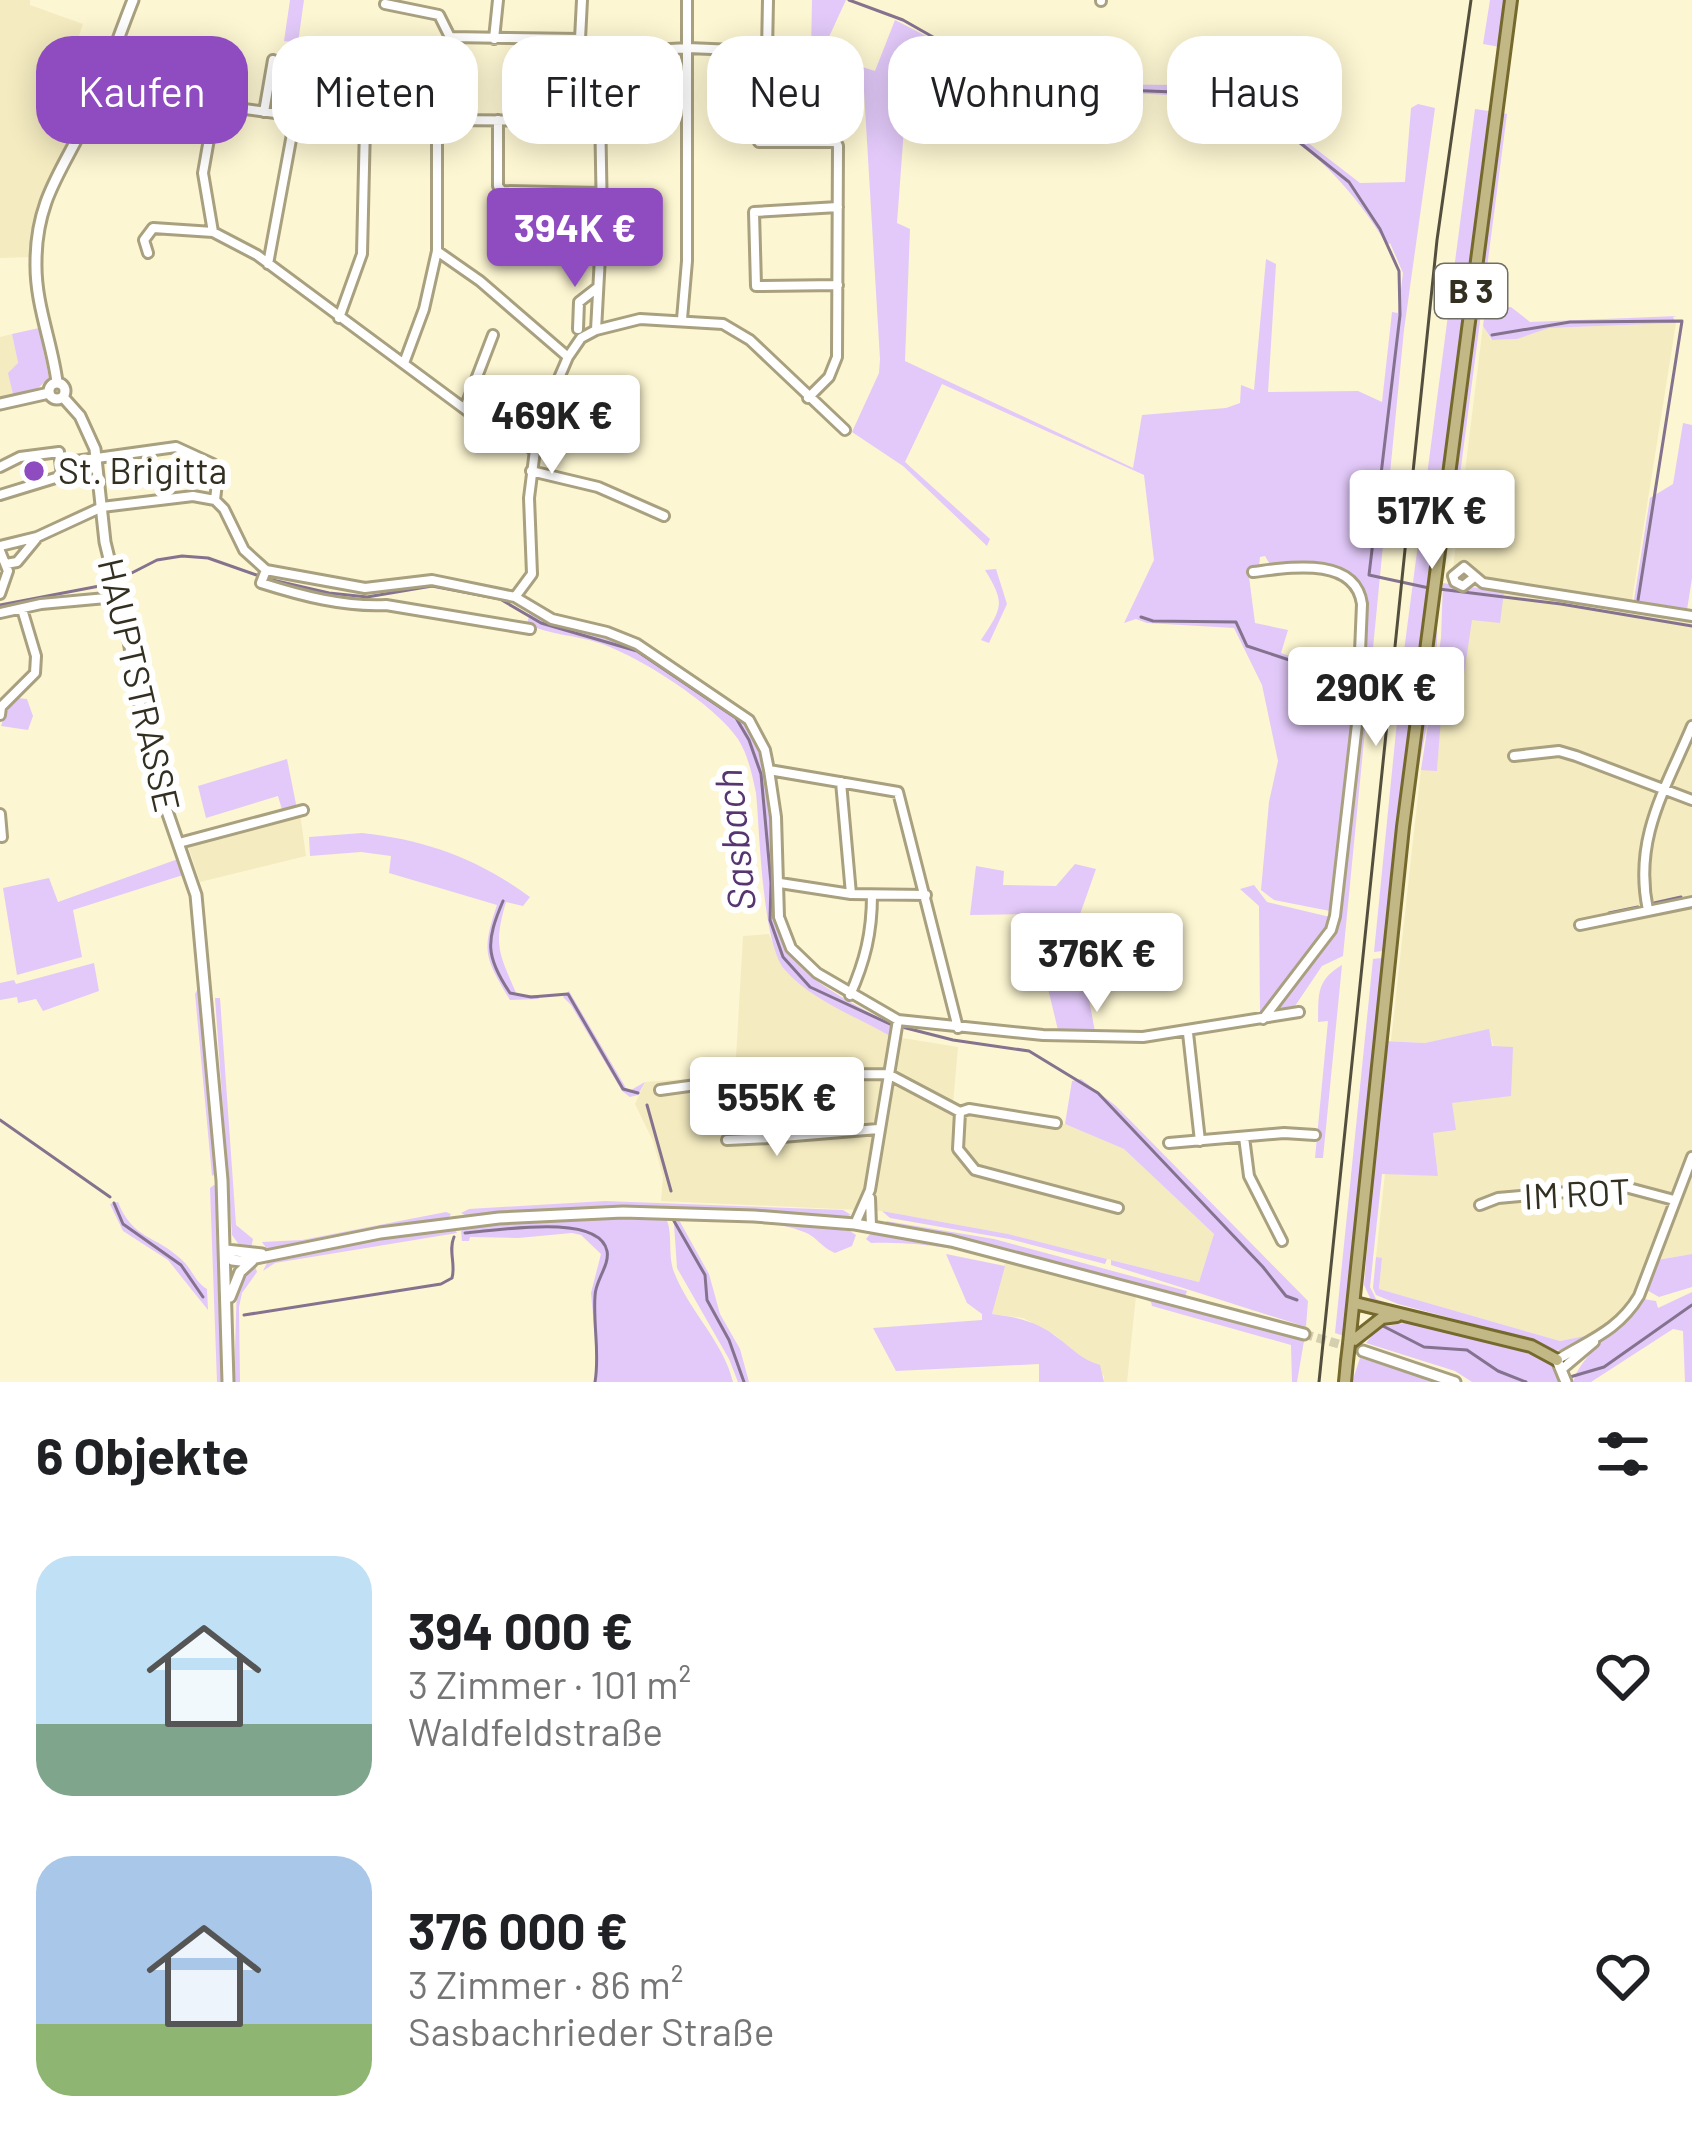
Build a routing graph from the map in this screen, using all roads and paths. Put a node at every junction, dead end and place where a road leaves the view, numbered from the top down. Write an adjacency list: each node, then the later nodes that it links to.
1 (133, 0): 9 (street, HAUPTSTRASSE)
2 (498, 0): 14 (street)
3 (582, 0): 11 (street)
4 (687, 0): 17 (street)
5 (768, 0): 12 (street)
6 (1511, 0): 124 (main road, B 3)
7 (385, 4): 8 (street)
8 (400, 4): 10 (street)
9 (119, 36)
10 (450, 36)
11 (580, 36)
12 (764, 36)
13 (478, 38): 14 (street)
14 (494, 39): 15 (street)
15 (502, 39)
16 (683, 49): 17 (street)
17 (688, 49): 18 (street); 42 (street)
18 (707, 50)
19 (272, 66): 21 (street)
20 (248, 110): 21 (street)
21 (264, 112): 22 (street)
22 (272, 114)
23 (478, 120): 24 (street)
24 (498, 120): 25 (street); 33 (street)
25 (502, 120)
26 (73, 144): 48 (street, HAUPTSTRASSE)
27 (208, 144): 35 (street)
28 (291, 144): 38 (street)
29 (365, 144): 41 (street)
30 (437, 144): 36 (street)
31 (599, 144): 33 (street)
32 (837, 144): 34 (street)
33 (599, 193): 40 (street)
34 (838, 207): 39 (street); 39 (street)
35 (214, 232): 37 (street); 38 (street)
36 (437, 251): 46 (street); 47 (street)
37 (148, 253)
38 (268, 264): 41 (street)
39 (838, 286): 51 (street)
40 (597, 288): 43 (street); 44 (street)
41 (339, 319): 47 (street)
42 (682, 319): 44 (street); 51 (street)
43 (578, 328)
44 (596, 329): 46 (street)
45 (494, 334): 53 (street)
46 (568, 357): 55 (street)
47 (404, 363): 53 (street)
48 (56, 382): 49 (street); 50 (street, HAUPTSTRASSE)
49 (49, 393): 50 (street); 52 (street)
50 (63, 397): 56 (street, HAUPTSTRASSE)
51 (808, 398): 54 (street)
52 (0, 404)
53 (465, 408): 55 (street)
54 (845, 430)
55 (536, 450): 59 (street)
56 (97, 460): 57 (street); 61 (street); 62 (street, HAUPTSTRASSE)
57 (61, 463): 58 (street); 60 (street)
58 (0, 467)
59 (531, 471): 63 (street); 72 (street)
60 (0, 494)
61 (215, 500): 62 (street); 68 (street)
62 (102, 507): 64 (street); 70 (street, HAUPTSTRASSE)
63 (664, 516)
64 (37, 537): 65 (street); 66 (street)
65 (0, 549): 66 (street)
66 (6, 564): 71 (street)
67 (1253, 572): 97 (street)
68 (264, 574): 72 (street); 76 (street)
69 (1473, 578): 75 (street)
70 (116, 593): 73 (street); 87 (street, HAUPTSTRASSE)
71 (0, 594)
72 (515, 597): 80 (street)
73 (22, 609): 74 (street); 77 (street)
74 (0, 614)
75 (1692, 616)
76 (530, 629)
77 (0, 715)
78 (1692, 726): 82 (street)
79 (1514, 756): 82 (street)
80 (769, 770): 81 (street); 88 (street)
81 (841, 782): 89 (street); 90 (street)
82 (1665, 790): 83 (street); 93 (street)
83 (1692, 800)
84 (303, 810): 87 (street)
85 (0, 814): 86 (street)
86 (2, 837)
87 (179, 843): 121 (street, HAUPTSTRASSE)
88 (780, 883): 89 (street); 95 (street)
89 (851, 894): 91 (street)
90 (926, 895): 91 (street); 99 (street)
91 (872, 896): 95 (street)
92 (1692, 902): 93 (street)
93 (1648, 910): 94 (street)
94 (1580, 925)
95 (850, 995): 98 (street)
96 (1299, 1012): 97 (street)
97 (1262, 1020): 100 (street)
98 (897, 1026): 99 (street); 101 (street)
99 (958, 1028): 100 (street)
100 (1188, 1033): 111 (street)
101 (888, 1074): 102 (street); 104 (street); 106 (street)
102 (769, 1075): 103 (street); 109 (street)
103 (660, 1090)
104 (960, 1112): 105 (street); 117 (street)
105 (1056, 1123)
106 (878, 1129): 109 (street); 114 (street)
107 (1315, 1136): 108 (street)
108 (1244, 1137): 111 (street); 120 (street)
109 (770, 1138): 110 (street)
110 (727, 1140)
111 (1200, 1141): 112 (street)
112 (1169, 1143)
113 (1692, 1157): 115 (street)
114 (870, 1190): 118 (street); 119 (street)
115 (1674, 1201): 116 (street, IM ROT); 131 (street)
116 (1480, 1205)
117 (1118, 1208)
118 (855, 1224): 119 (street); 122 (street)
119 (871, 1226): 128 (street)
120 (1282, 1240)
121 (226, 1250): 122 (street); 123 (street); 125 (street, HAUPTSTRASSE)
122 (277, 1253): 123 (street)
123 (256, 1259): 125 (street)
124 (1354, 1309): 126 (main road); 127 (main road); 129 (main road, B 3)
125 (227, 1314): 133 (street, HAUPTSTRASSE)
126 (1402, 1316): 127 (main road); 131 (main road)
127 (1380, 1319): 129 (main road)
128 (1304, 1334)
129 (1349, 1345): 132 (main road, B 3, bridge)
130 (1363, 1352): 134 (street)
131 (1562, 1371)
132 (1346, 1377)
133 (228, 1382)
134 (1455, 1382)

